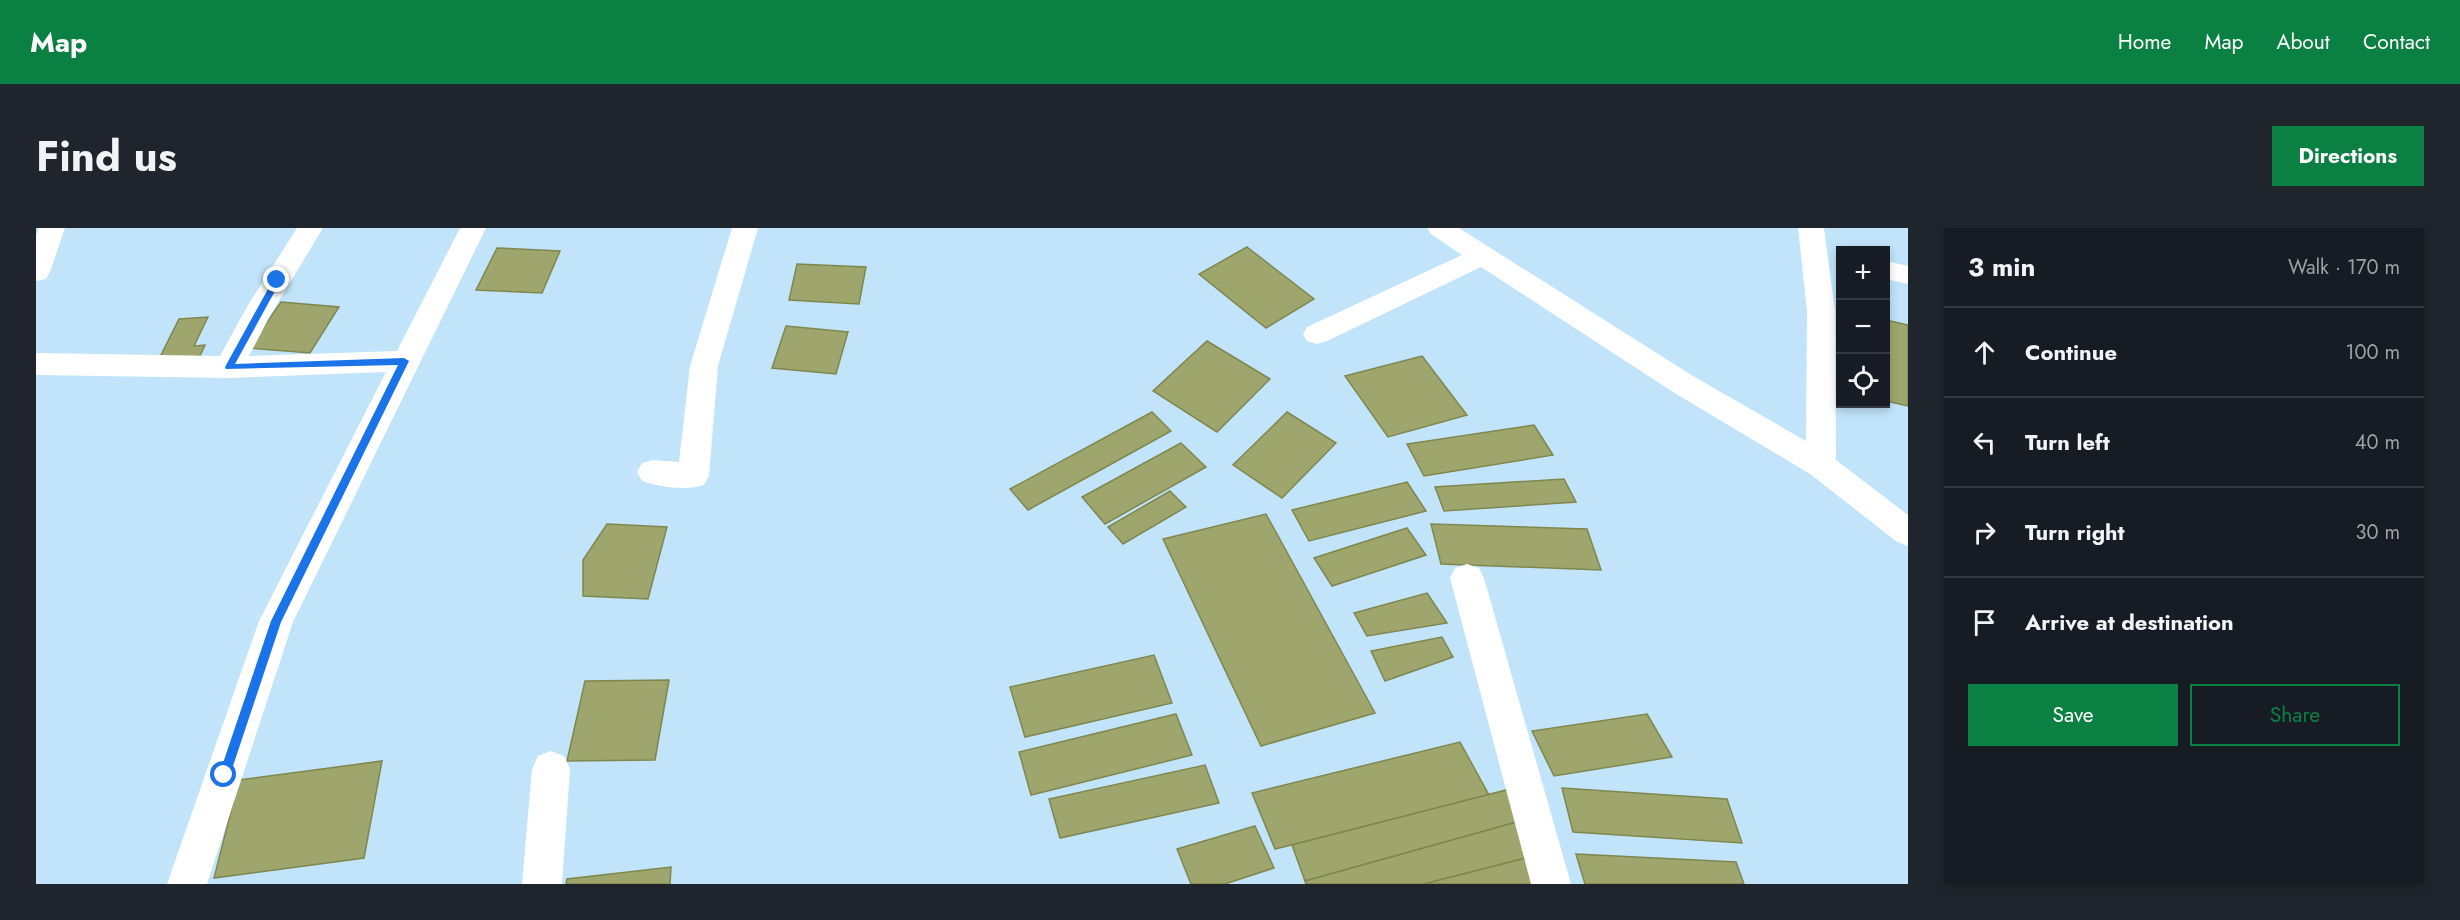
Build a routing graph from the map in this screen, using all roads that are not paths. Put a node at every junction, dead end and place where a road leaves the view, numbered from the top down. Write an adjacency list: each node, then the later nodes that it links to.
1 (52, 228): 9 (street)
2 (310, 228): 14 (street)
3 (473, 228): 12 (street)
4 (745, 228): 16 (street)
5 (1440, 228): 7 (street)
6 (1822, 248): 15 (street)
7 (1482, 256): 11 (street); 15 (street)
8 (1890, 271): 10 (street)
9 (36, 272)
10 (1908, 275)
11 (1317, 334)
12 (404, 361): 14 (street); 20 (street)
13 (36, 364): 14 (street)
14 (229, 367)
15 (1821, 465): 17 (street)
16 (653, 472)
17 (1908, 533)
18 (1467, 578): 22 (street)
19 (551, 769): 21 (street)
20 (187, 884)
21 (542, 884)
22 (1551, 884)

